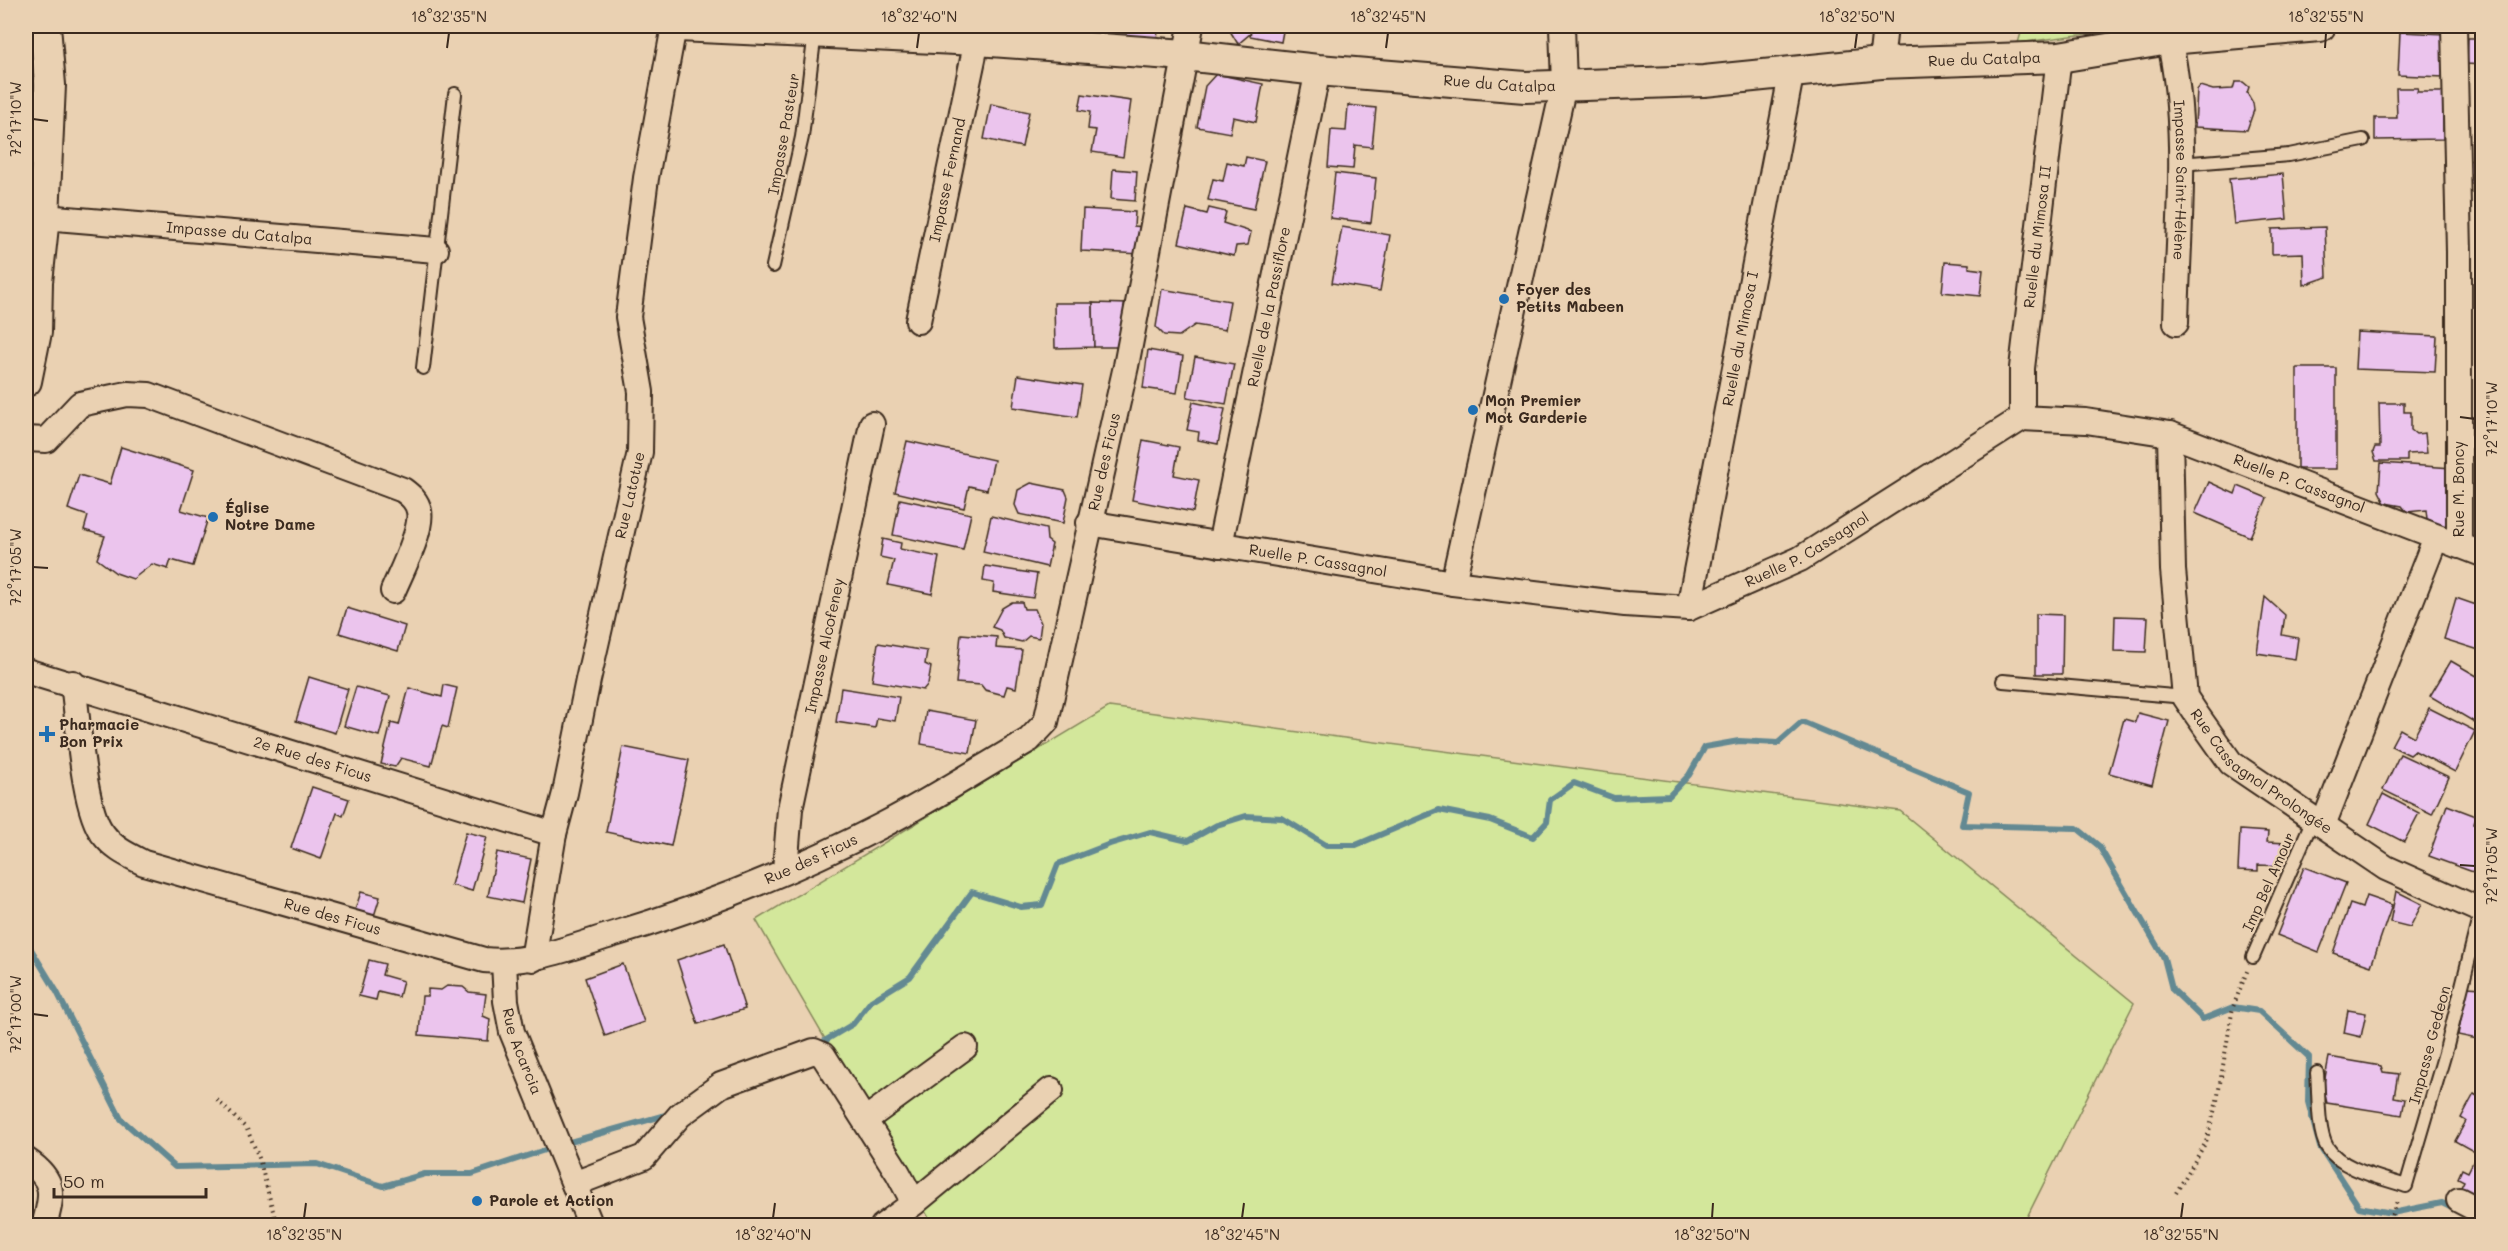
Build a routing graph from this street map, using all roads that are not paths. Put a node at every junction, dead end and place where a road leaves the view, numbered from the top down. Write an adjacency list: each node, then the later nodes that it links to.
1 (45, 26): 20 (street)
2 (676, 26): 8 (street, Rue du Catalpa); 45 (street, Rue Latotue)
3 (1191, 26): 11 (street, Rue des Ficus)
4 (1562, 26): 16 (street)
5 (1885, 26): 13 (street)
6 (2320, 26): 9 (street, Rue du Catalpa)
7 (2454, 26): 35 (street, Rue M. Boncy)
8 (799, 30): 10 (street, Rue du Catalpa); 22 (lane, Impasse Pasteur)
9 (2170, 32): 12 (street, Rue du Catalpa); 19 (street, Impasse Saint-Hélène)
10 (977, 40): 11 (street, Rue du Catalpa); 24 (street, Impasse Fernand)
11 (1185, 55): 14 (street, Rue du Catalpa); 32 (street, Rue des Ficus)
12 (2059, 57): 13 (street, Rue du Catalpa); 28 (street, Ruelle du Mimosa II)
13 (1881, 63): 15 (street, Rue du Catalpa)
14 (1318, 70): 16 (street, Rue du Catalpa); 34 (street, Ruelle de la Passiflore)
15 (1792, 70): 16 (street, Rue du Catalpa); 39 (street, Ruelle du Mimosa I)
16 (1564, 85): 37 (street)
17 (455, 94): 21 (lane)
18 (2363, 140): 19 (lane)
19 (2180, 164): 25 (street, Impasse Saint-Hélène)
20 (44, 217): 21 (street, Impasse du Catalpa); 23 (street)
21 (436, 250): 26 (lane)
22 (773, 266)
23 (31, 281): 27 (street)
24 (918, 321)
25 (2176, 322)
26 (423, 368)
27 (26, 381)
28 (2022, 418): 30 (street, Ruelle P. Cassagnol); 39 (street, Ruelle P. Cassagnol)
29 (872, 424): 46 (street, Impasse Alcofeney)
30 (2170, 434): 33 (street, Ruelle P. Cassagnol); 43 (street, Rue Cassagnol Prolongée)
31 (26, 439): 38 (street)
32 (1089, 523): 34 (street, Ruelle P. Cassagnol); 46 (street, Rue des Ficus)
33 (2436, 537): 35 (street, Ruelle P. Cassagnol); 44 (street, Rue M. Boncy)
34 (1220, 545): 37 (street, Ruelle P. Cassagnol)
35 (2459, 546): 36 (street, Ruelle P. Cassagnol)
36 (2482, 554)
37 (1453, 583): 39 (street, Ruelle P. Cassagnol)
38 (393, 591)
39 (1689, 608)
40 (26, 671): 42 (street)
41 (2003, 681): 43 (lane)
42 (73, 683): 45 (street, 2e Rue des Ficus); 50 (street, Rue des Ficus)
43 (2186, 697): 44 (street, Rue Cassagnol Prolongée)
44 (2318, 822): 47 (street, Rue Cassagnol Prolongée); 48 (lane, Imp Bel Amour)
45 (554, 834): 49 (street, Rue Latotue)
46 (784, 870): 49 (street, Rue des Ficus)
47 (2482, 911): 52 (lane, Impasse Gedeon)
48 (2253, 957)
49 (533, 959): 50 (street, Rue des Ficus)
50 (504, 962): 56 (street, Rue Acarcia)
51 (965, 1047): 54 (street)
52 (2317, 1073)
53 (1052, 1090): 58 (street)
54 (865, 1120): 56 (street); 58 (street)
55 (26, 1160): 60 (street)
56 (574, 1184): 61 (street, Rue Acarcia)
57 (2459, 1200): 59 (street)
58 (914, 1203): 62 (street)
59 (2482, 1212)
60 (44, 1226)
61 (591, 1226)
62 (883, 1226)

